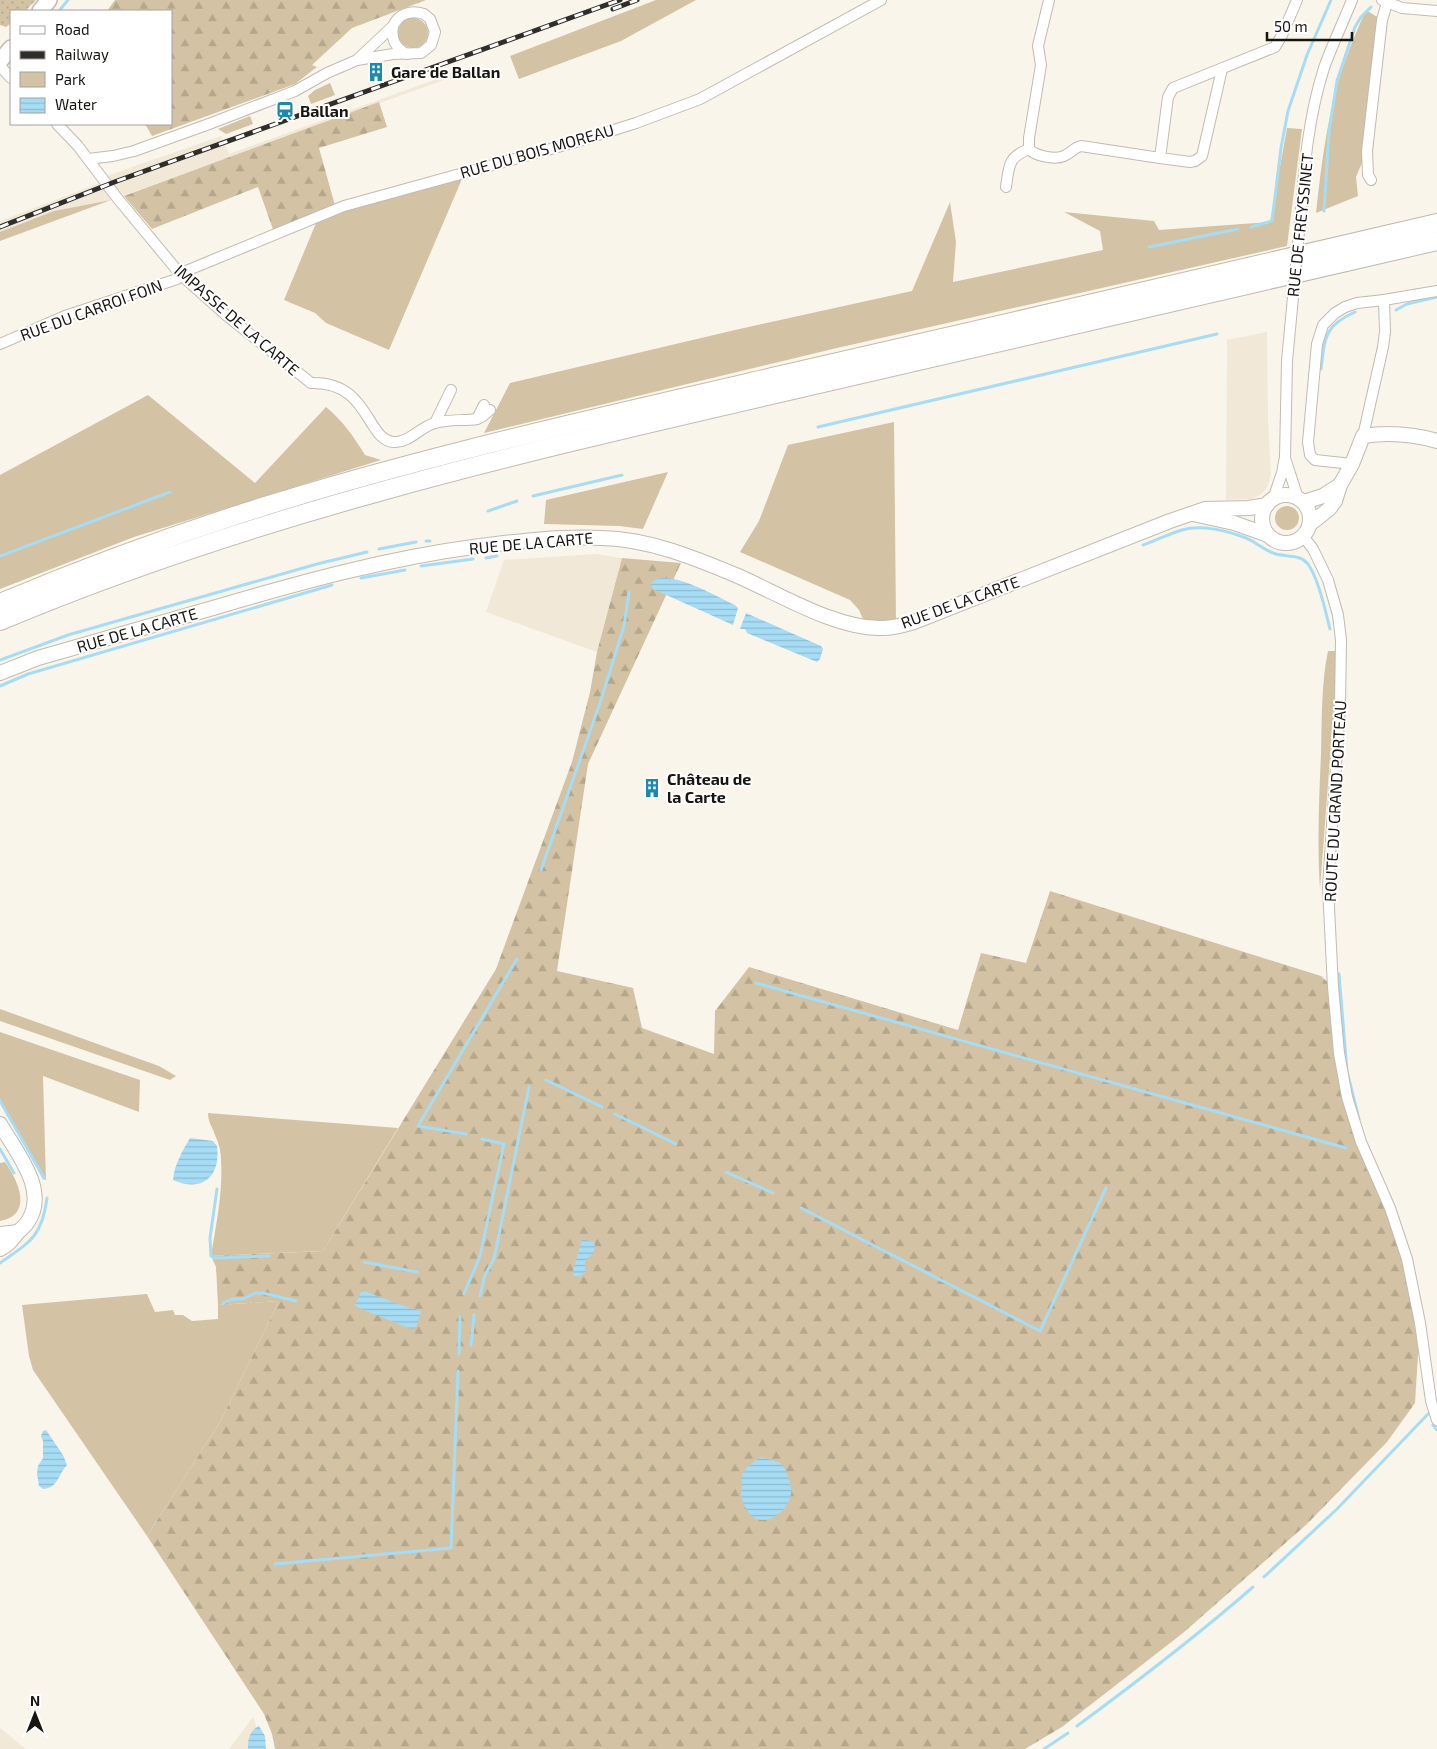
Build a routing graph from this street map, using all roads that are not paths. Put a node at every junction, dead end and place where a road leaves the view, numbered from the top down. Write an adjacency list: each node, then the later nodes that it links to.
1 (49, 0): 7 (main road)
2 (881, 0): 25 (street, RUE DU BOIS MOREAU)
3 (1049, 0): 18 (street)
4 (1297, 0): 15 (street)
5 (1352, 0): 34 (street, RUE DE FREYSSINET, bridge)
6 (1384, 2): 8 (street); 21 (street)
7 (41, 10)
8 (1437, 11)
9 (393, 26): 11 (street); 11 (street); 12 (street)
10 (10, 49): 13 (main road)
11 (407, 54): 12 (street)
12 (357, 60): 20 (street)
13 (0, 61)
14 (0, 66): 16 (street)
15 (1222, 69): 19 (street); 19 (street)
16 (10, 77)
17 (58, 125): 20 (street, IMPASSE DE LA CARTE)
18 (1029, 149): 19 (street); 22 (street)
19 (1160, 158)
20 (88, 159): 25 (street, IMPASSE DE LA CARTE)
21 (1371, 180)
22 (1006, 187)
23 (1437, 223): 42 (highway)
24 (1437, 241): 43 (highway)
25 (181, 275): 28 (street, RUE DU CARROI FOIN); 31 (street, IMPASSE DE LA CARTE)
26 (1437, 290): 27 (street)
27 (1384, 300): 32 (street); 35 (street)
28 (0, 344)
29 (451, 390): 31 (street)
30 (487, 407): 31 (street, IMPASSE DE LA CARTE)
31 (434, 423)
32 (1363, 436): 33 (street); 35 (street)
33 (1437, 441)
34 (1284, 457): 37 (street); 38 (street)
35 (1352, 464): 36 (street)
36 (1340, 485): 37 (street); 40 (street)
37 (1301, 500): 38 (street); 40 (street)
38 (1270, 502): 39 (street, RUE DE LA CARTE); 41 (street)
39 (1192, 514): 41 (street); 44 (street, RUE DE LA CARTE)
40 (1307, 530): 41 (street); 49 (street, ROUTE DU GRAND PORTEAU)
41 (1268, 535)
42 (0, 603)
43 (0, 621)
44 (0, 673)
45 (0, 1124): 46 (street)
46 (18, 1232): 47 (street); 48 (street)
47 (0, 1234)
48 (0, 1249)
49 (1434, 1398): 50 (street, ROUTE DU GRAND PORTEAU)
50 (1437, 1420)

